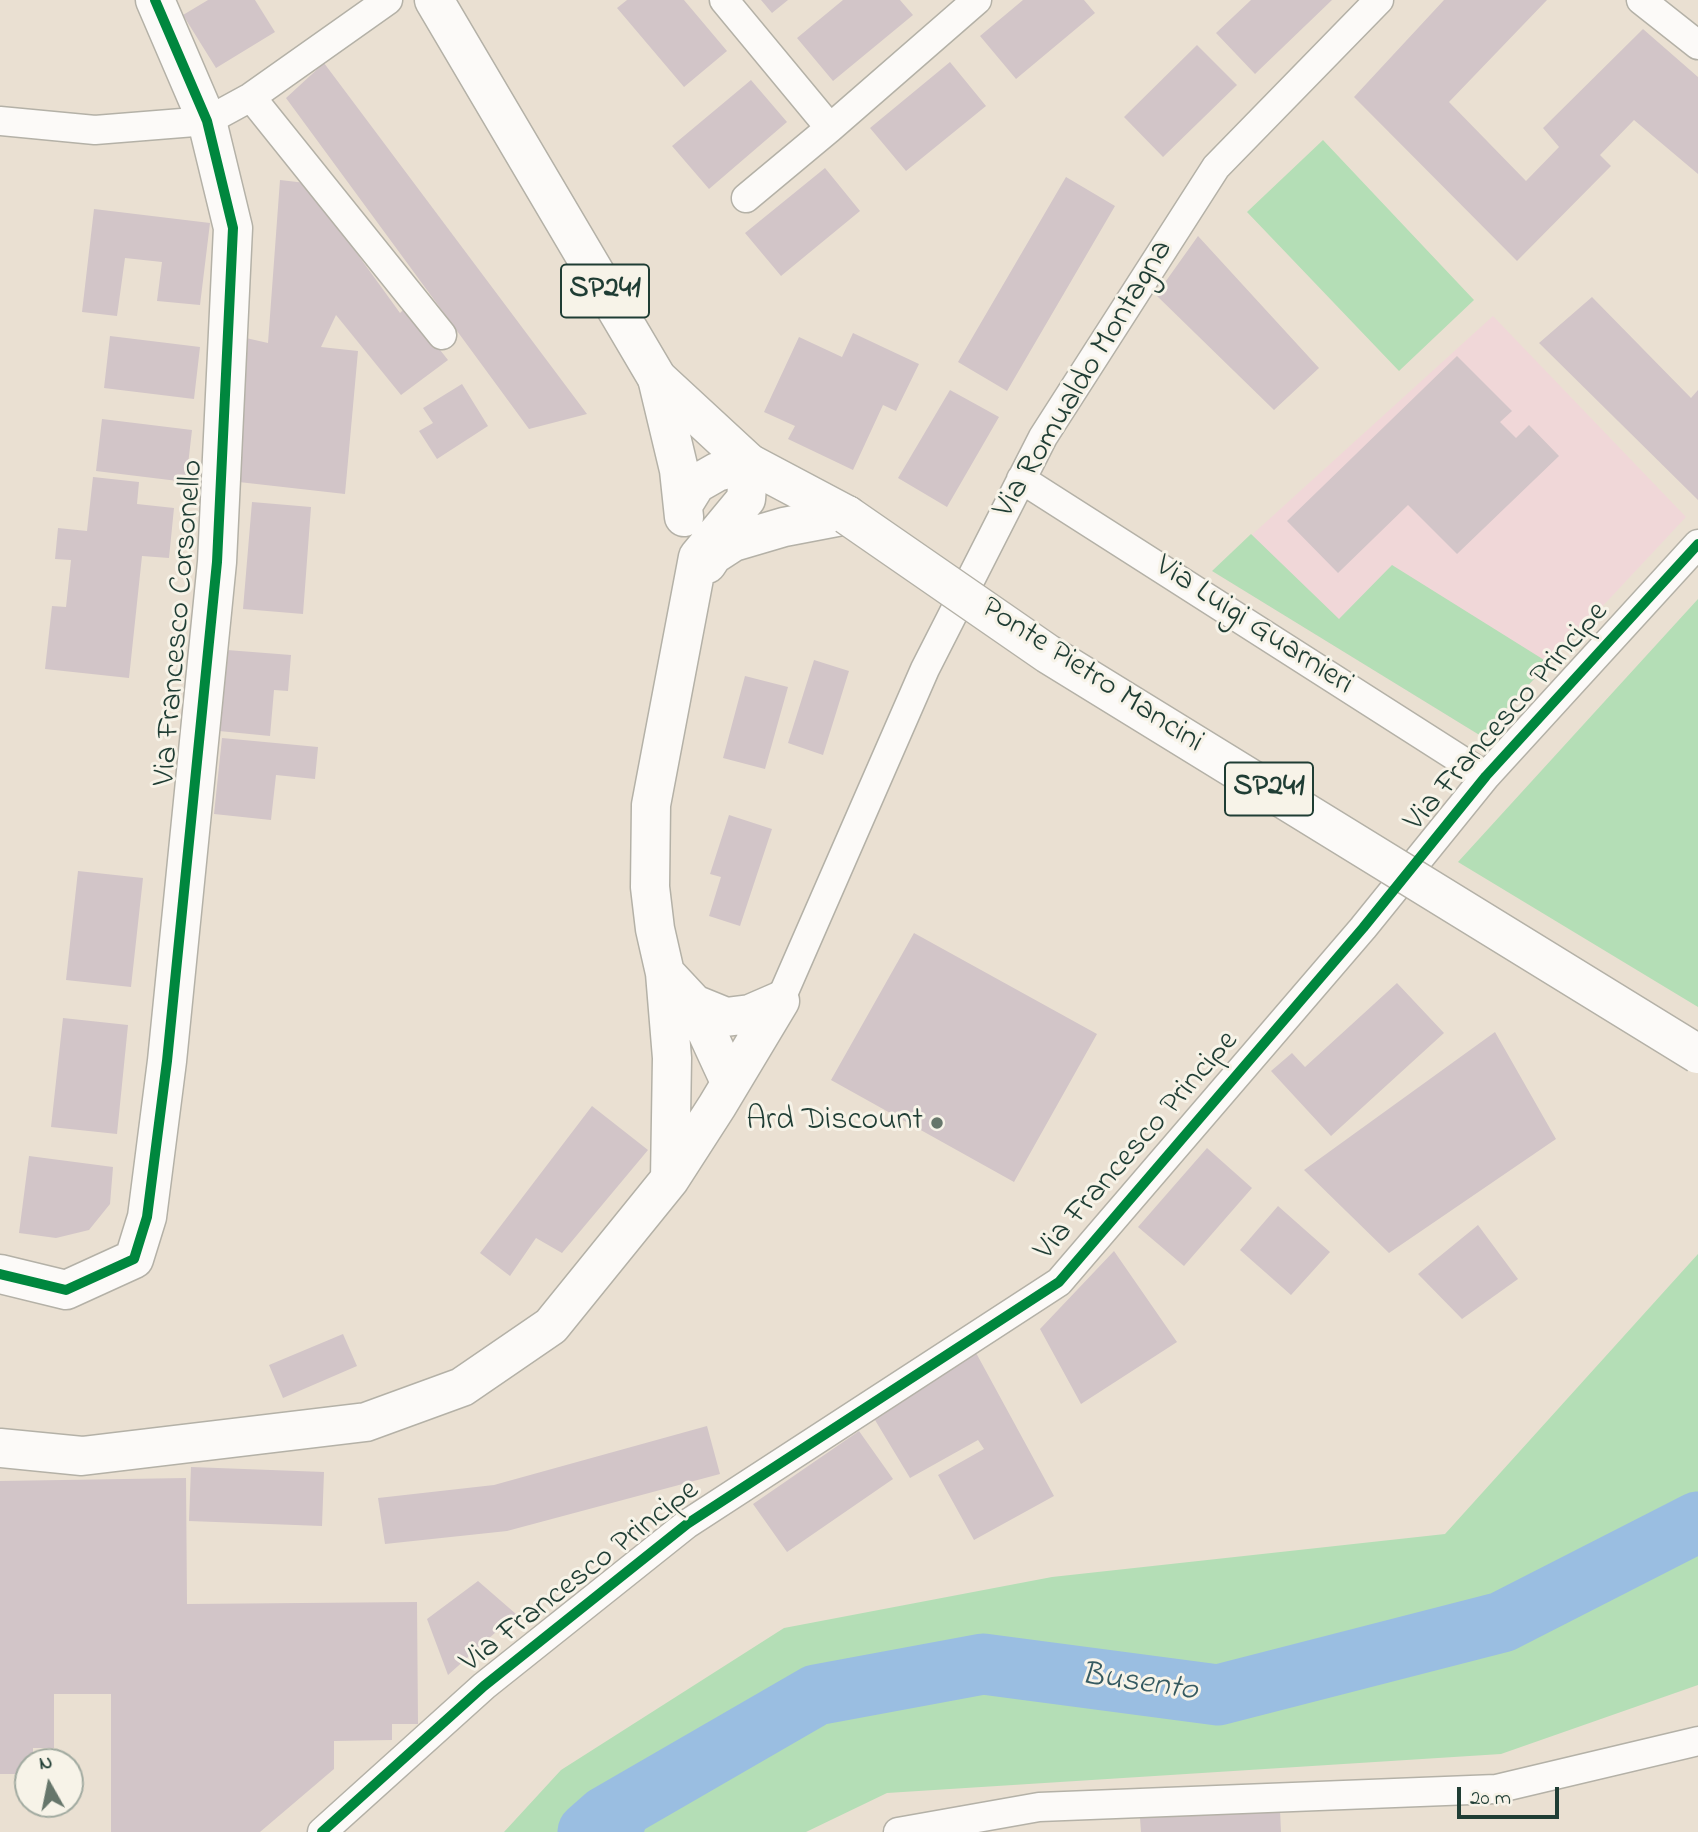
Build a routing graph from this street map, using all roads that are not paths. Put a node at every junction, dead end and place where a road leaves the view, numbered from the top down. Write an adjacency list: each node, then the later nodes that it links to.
1 (155, 0): 11 (main road, Via Francesco Corsonello)
2 (434, 0): 15 (main road, SP241)
3 (724, 0): 12 (street)
4 (977, 0): 12 (street)
5 (1379, 0): 17 (street, Via Romualdo Montagna)
6 (1641, 0): 8 (street)
7 (377, 7): 9 (street)
8 (1698, 45)
9 (251, 97): 11 (street); 14 (street)
10 (0, 121): 11 (street)
11 (207, 121): 30 (main road, Via Francesco Corsonello)
12 (830, 128): 13 (street)
13 (746, 198)
14 (442, 335)
15 (657, 378): 16 (main road, SP241); 18 (main road)
16 (749, 463): 18 (main road); 19 (main road, SP241); 21 (main road)
17 (1021, 478): 22 (street, Via Luigi Guarnieri); 24 (street, Via Romualdo Montagna)
18 (683, 505): 21 (main road)
19 (847, 515): 21 (main road); 26 (main road, Ponte Pietro Mancini / SP241, bridge)
20 (1698, 544): 22 (street, Via Francesco Principe)
21 (692, 586): 23 (main road)
22 (1486, 776): 33 (street, Via Francesco Principe)
23 (665, 973): 25 (main road); 27 (main road)
24 (780, 1001): 25 (main road); 28 (main road)
25 (694, 1004): 28 (main road)
26 (1698, 1054)
27 (672, 1058): 28 (main road); 29 (main road)
28 (724, 1094): 29 (main road)
29 (670, 1179): 31 (main road)
30 (0, 1275)
31 (0, 1448)
32 (1698, 1741): 34 (street)
33 (322, 1832)
34 (898, 1832)

